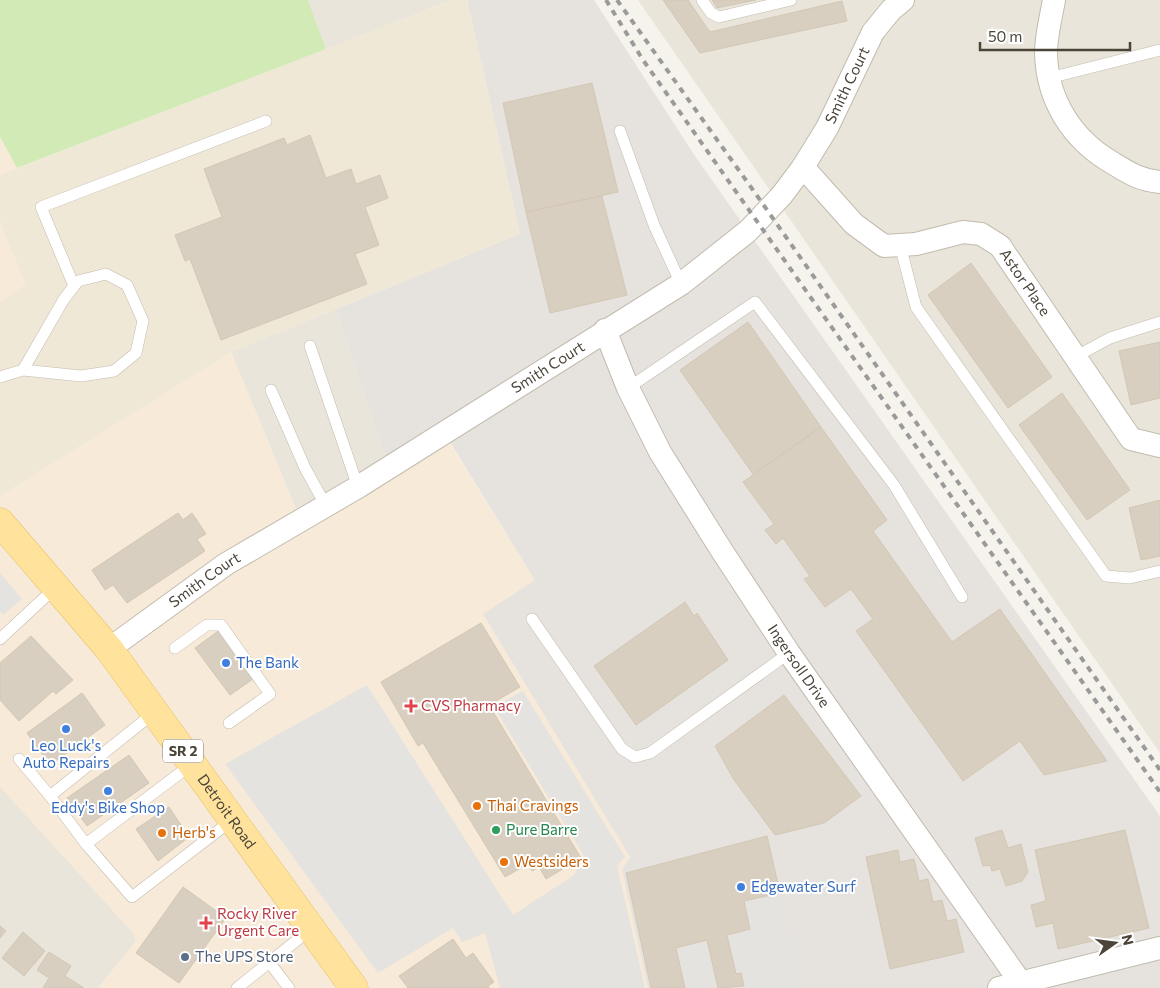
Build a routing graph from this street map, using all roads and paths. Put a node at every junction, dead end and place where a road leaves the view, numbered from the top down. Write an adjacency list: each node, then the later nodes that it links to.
1 (702, 0): 2 (lane)
2 (791, 0)
3 (1054, 0): 6 (street)
4 (893, 3): 9 (street, Smith Court)
5 (1160, 50): 6 (lane)
6 (1049, 78): 10 (street)
7 (266, 121): 13 (lane)
8 (620, 131): 12 (lane)
9 (803, 166): 11 (street, Astor Place); 12 (street, Smith Court)
10 (1160, 182)
11 (900, 245): 17 (street, Astor Place); 26 (lane)
12 (681, 284): 15 (street, Smith Court)
13 (74, 286): 18 (lane); 18 (lane)
14 (1160, 322): 17 (lane)
15 (605, 330): 20 (street, Ingersoll Drive); 23 (street, Smith Court)
16 (310, 346): 23 (lane)
17 (1075, 357): 22 (street, Astor Place)
18 (23, 370): 19 (lane)
19 (0, 377)
20 (628, 388): 28 (lane); 33 (street, Ingersoll Drive)
21 (271, 390): 24 (lane)
22 (1160, 446)
23 (358, 487): 24 (street, Smith Court)
24 (326, 506): 32 (street, Smith Court)
25 (0, 522): 27 (main road, Detroit Road / SR 2)
26 (1160, 571)
27 (56, 587): 30 (lane); 32 (main road, Detroit Road / SR 2)
28 (962, 597)
29 (532, 620): 33 (lane)
30 (0, 639)
31 (176, 648): 35 (lane)
32 (109, 649): 34 (main road, Detroit Road / SR 2)
33 (789, 653): 44 (street, Ingersoll Drive)
34 (154, 712): 37 (main road, Detroit Road / SR 2); 38 (lane)
35 (229, 723)
36 (19, 759): 38 (lane)
37 (192, 764): 39 (main road, Detroit Road / SR 2); 40 (lane)
38 (50, 796): 40 (lane)
39 (232, 820): 40 (lane); 41 (main road, Detroit Road / SR 2)
40 (86, 844)
41 (311, 929): 43 (lane); 47 (main road, Detroit Road / SR 2)
42 (1160, 948): 44 (street)
43 (269, 962): 45 (lane); 46 (lane)
44 (1021, 983): 48 (street)
45 (237, 988)
46 (288, 988)
47 (354, 988)
48 (999, 988)

